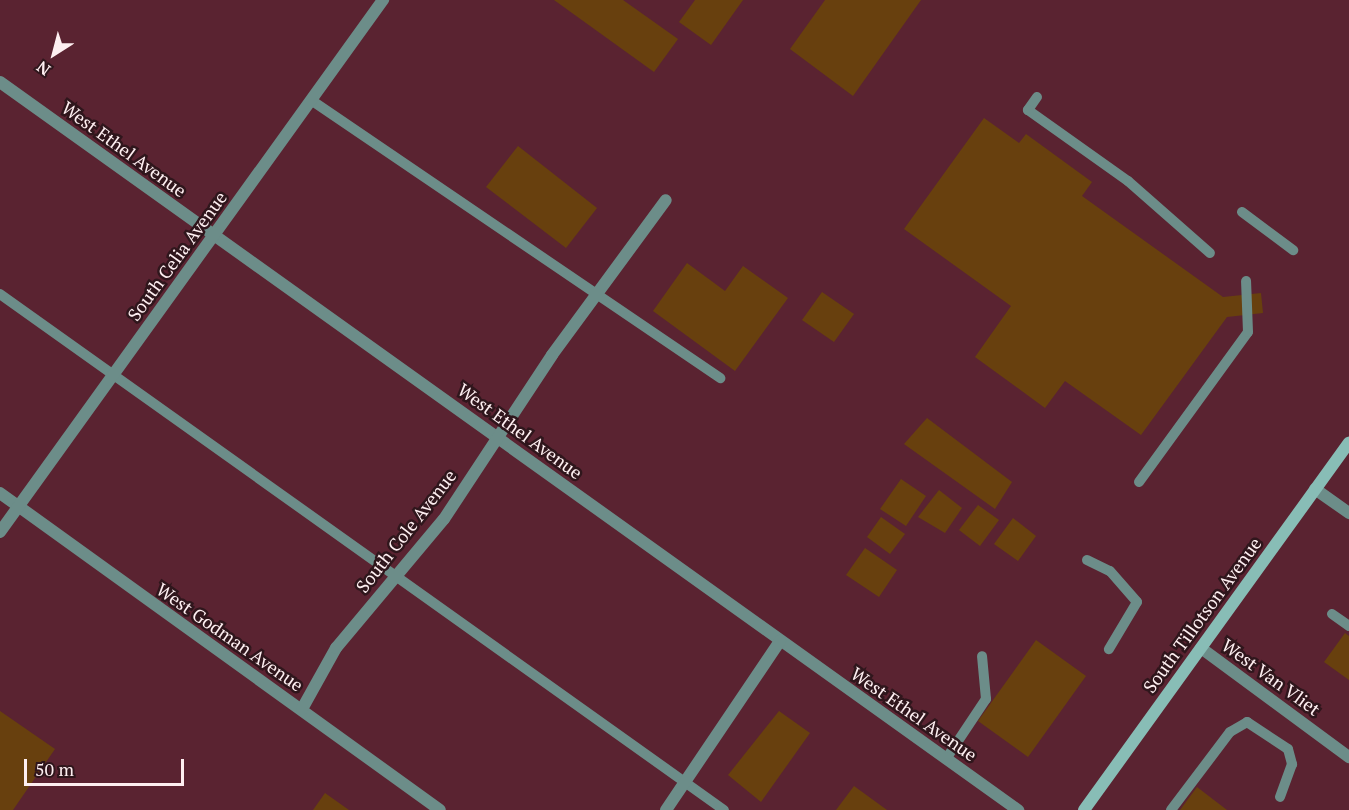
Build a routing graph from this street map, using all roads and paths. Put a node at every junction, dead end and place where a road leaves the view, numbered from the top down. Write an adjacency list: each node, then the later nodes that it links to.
1 (383, 0): 4 (street, South Celia Avenue)
2 (0, 82): 7 (street, West Ethel Avenue)
3 (1037, 97): 9 (lane)
4 (311, 100): 7 (street, South Celia Avenue); 11 (lane)
5 (666, 200): 11 (street, South Cole Avenue)
6 (1242, 212): 8 (lane)
7 (215, 234): 13 (street, South Celia Avenue); 15 (street, West Ethel Avenue)
8 (1293, 250)
9 (1210, 253)
10 (1246, 281): 17 (lane)
11 (599, 291): 14 (lane); 15 (street, South Cole Avenue)
12 (0, 294): 13 (lane)
13 (114, 374): 20 (street, South Celia Avenue); 24 (lane)
14 (720, 378)
15 (497, 436): 24 (street, South Cole Avenue); 27 (street, West Ethel Avenue)
16 (1349, 442): 18 (main road, South Tillotson Avenue)
17 (1139, 482)
18 (1315, 489): 21 (street); 28 (main road, South Tillotson Avenue)
19 (0, 493): 20 (street, West Godman Avenue)
20 (18, 508): 22 (street, South Celia Avenue); 31 (street, West Godman Avenue)
21 (1349, 513)
22 (0, 532)
23 (1087, 560): 29 (lane)
24 (396, 575): 31 (street, South Cole Avenue); 34 (lane)
25 (1332, 614): 26 (lane)
26 (1349, 626)
27 (780, 641): 33 (street, West Ethel Avenue); 34 (street)
28 (1201, 648): 32 (street, West Van Vliet); 40 (main road, South Tillotson Avenue)
29 (1109, 649)
30 (982, 656): 33 (lane)
31 (302, 710): 36 (street, West Godman Avenue)
32 (1349, 757)
33 (946, 759): 39 (street, West Ethel Avenue)
34 (685, 781): 37 (street); 38 (lane)
35 (1280, 797): 41 (lane)
36 (440, 810)
37 (666, 810)
38 (724, 810)
39 (1018, 810)
40 (1084, 810)
41 (1171, 810)

